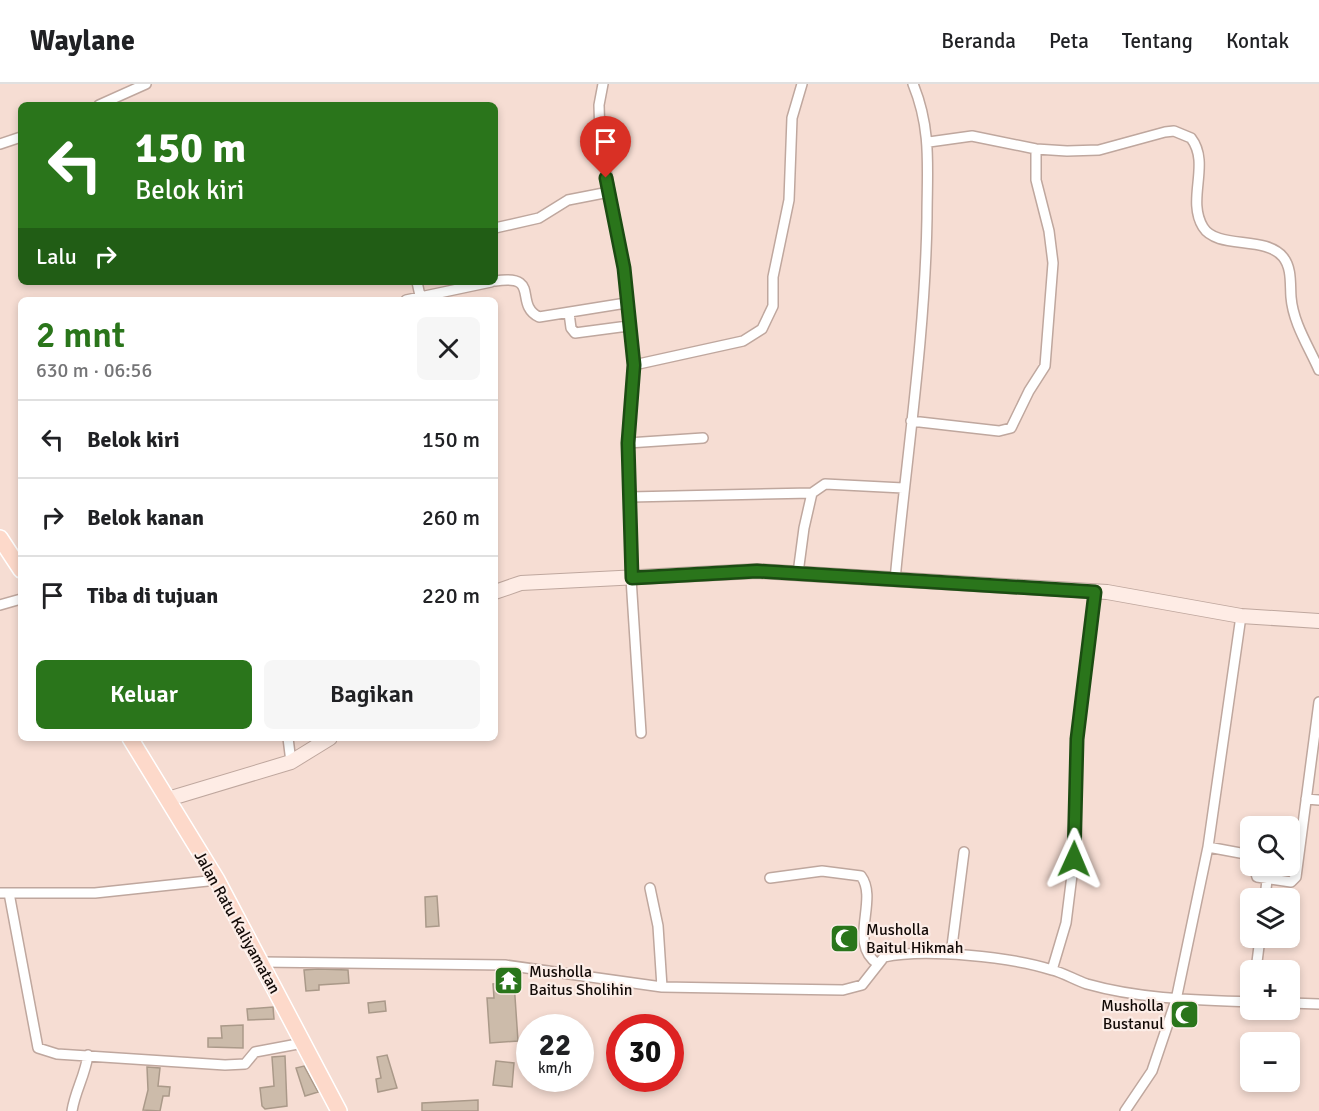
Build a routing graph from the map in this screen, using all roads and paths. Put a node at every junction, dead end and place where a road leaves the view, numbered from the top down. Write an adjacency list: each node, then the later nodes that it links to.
1 (146, 84): 5 (street)
2 (603, 84): 10 (street)
3 (802, 84): 18 (street)
4 (913, 84): 7 (street)
5 (106, 102)
6 (18, 138): 8 (street)
7 (929, 142): 9 (street); 20 (street)
8 (0, 144)
9 (1036, 149): 19 (street); 20 (street)
10 (609, 192): 11 (street); 15 (street)
11 (498, 227)
12 (498, 281): 16 (street)
13 (480, 285): 14 (street)
14 (429, 297)
15 (626, 303): 16 (street); 17 (street)
16 (569, 314): 17 (street)
17 (628, 326): 18 (street)
18 (634, 365): 22 (street)
19 (1319, 370)
20 (911, 421): 23 (street)
21 (703, 438): 22 (street)
22 (628, 443): 25 (street)
23 (903, 488): 24 (street); 30 (street)
24 (812, 493): 25 (street); 28 (street)
25 (630, 497): 29 (street)
26 (0, 538): 27 (main road)
27 (18, 565)
28 (798, 573): 29 (street); 30 (street)
29 (632, 578): 31 (street); 38 (street)
30 (895, 580): 32 (street)
31 (498, 591)
32 (1095, 592): 35 (street); 60 (street)
33 (18, 600): 34 (street)
34 (0, 605)
35 (1240, 616): 36 (street); 47 (street)
36 (1319, 621)
37 (1319, 702): 42 (street)
38 (641, 733)
39 (132, 741): 44 (main road, Jalan Ratu Kaliyamatan)
40 (288, 741): 43 (street)
41 (325, 741): 43 (street)
42 (1316, 748): 45 (street)
43 (291, 762): 44 (street)
44 (168, 799): 52 (main road, Jalan Ratu Kaliyamatan)
45 (1306, 799): 46 (street); 53 (street)
46 (1319, 800)
47 (1208, 847): 49 (street); 62 (street)
48 (964, 852): 57 (street)
49 (1240, 853)
50 (1257, 876): 53 (street)
51 (771, 878): 59 (street)
52 (217, 880): 56 (street); 58 (main road, Jalan Ratu Kaliyamatan)
53 (1267, 880): 55 (street)
54 (650, 888): 61 (street)
55 (1266, 888)
56 (4, 893): 67 (street)
57 (951, 954): 59 (street); 60 (street)
58 (261, 962): 61 (street); 66 (main road, Jalan Ratu Kaliyamatan)
59 (878, 964): 61 (street)
60 (1052, 970): 62 (street)
61 (662, 987)
62 (1176, 999): 63 (street); 70 (street)
63 (1240, 1002)
64 (1300, 1003): 65 (street)
65 (1319, 1004)
66 (303, 1043): 67 (street); 68 (main road, Jalan Ratu Kaliyamatan)
67 (88, 1056): 69 (street)
68 (336, 1110)
69 (72, 1111)
70 (1125, 1111)

